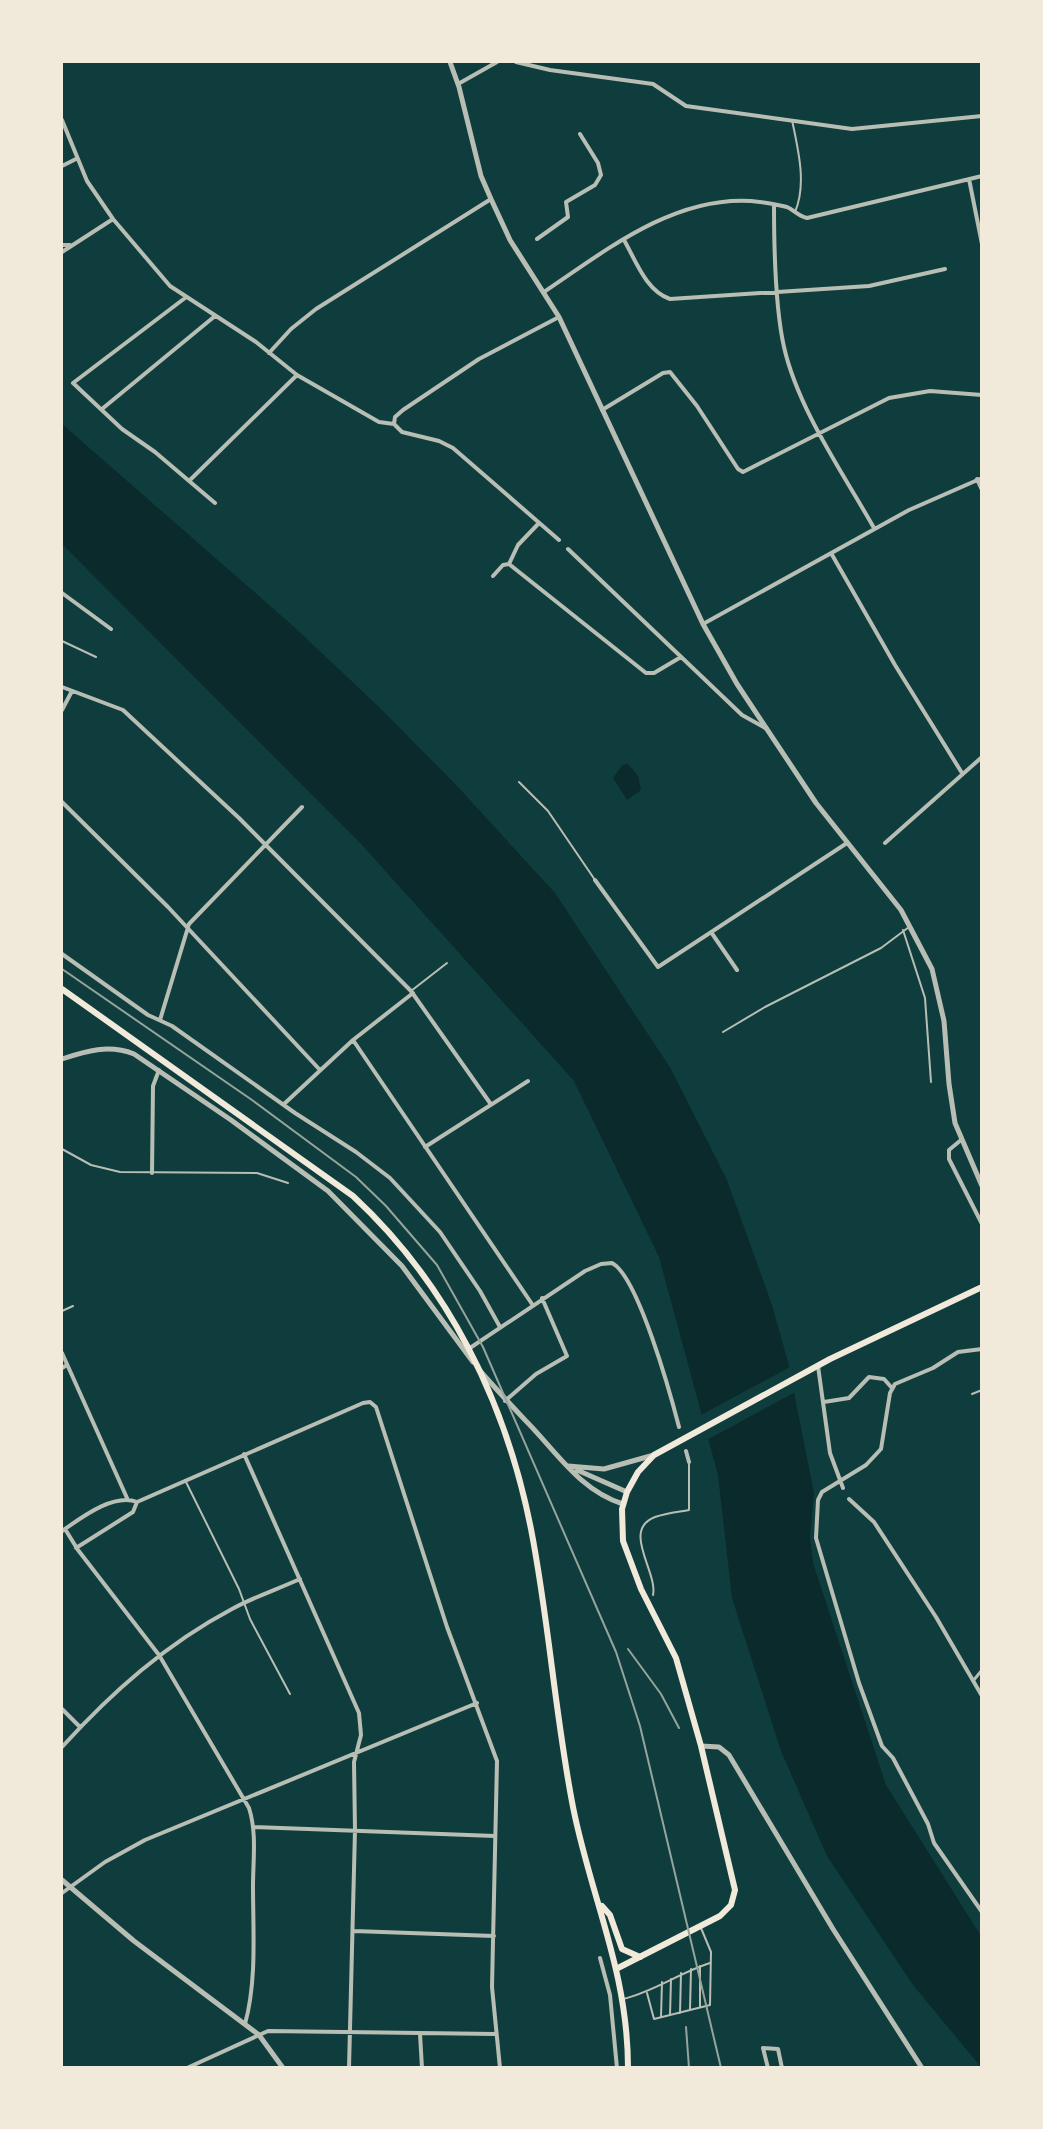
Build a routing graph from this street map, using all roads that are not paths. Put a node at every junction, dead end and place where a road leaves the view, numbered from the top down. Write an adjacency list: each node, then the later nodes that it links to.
1 (450, 62): 4 (street)
2 (497, 62): 4 (street)
3 (516, 62): 7 (street)
4 (458, 84): 13 (street)
5 (981, 116): 7 (street)
6 (62, 120): 9 (street)
7 (792, 120): 15 (lane)
8 (580, 134): 17 (street)
9 (76, 159): 10 (street); 16 (street)
10 (62, 166)
11 (981, 176): 12 (street)
12 (969, 179): 15 (street); 20 (street)
13 (491, 198): 24 (street); 29 (street)
14 (774, 205): 15 (street); 18 (street); 25 (street)
15 (795, 212)
16 (113, 219): 21 (street); 26 (street)
17 (537, 239)
18 (624, 240): 24 (street); 25 (street)
19 (62, 243): 21 (street)
20 (981, 244)
21 (70, 245): 22 (street)
22 (62, 252)
23 (945, 269): 25 (street)
24 (544, 291): 28 (street)
25 (778, 291): 35 (street)
26 (185, 298): 27 (street); 32 (street)
27 (215, 316): 29 (street); 32 (street)
28 (559, 317): 33 (street); 34 (street)
29 (269, 352): 30 (street)
30 (297, 375): 34 (street); 37 (street)
31 (981, 395): 35 (street)
32 (102, 409): 37 (street)
33 (602, 410): 35 (street); 48 (street)
34 (394, 424): 40 (street)
35 (821, 433): 41 (street)
36 (979, 478): 38 (street); 41 (street)
37 (190, 480): 39 (street)
38 (981, 490)
39 (215, 503)
40 (539, 523): 42 (street); 45 (street)
41 (874, 528): 44 (street)
42 (559, 540)
43 (568, 549): 52 (street)
44 (831, 553): 48 (street); 58 (street)
45 (509, 564): 46 (street); 52 (street)
46 (493, 576)
47 (62, 593): 49 (street)
48 (702, 624): 56 (street)
49 (111, 629)
50 (62, 640): 51 (lane)
51 (96, 657)
52 (681, 657): 56 (street)
53 (62, 687): 54 (street)
54 (72, 691): 55 (street); 64 (street)
55 (62, 710)
56 (767, 730): 62 (street)
57 (981, 757): 58 (street)
58 (963, 773): 63 (street)
59 (519, 782): 65 (lane)
60 (62, 802): 67 (street)
61 (302, 807): 64 (street)
62 (847, 843): 66 (street); 69 (street)
63 (885, 843)
64 (265, 845): 67 (street); 74 (street)
65 (595, 880): 69 (street)
66 (911, 926): 68 (lane); 85 (street)
67 (187, 928): 75 (street); 80 (street)
68 (903, 930): 76 (lane); 82 (lane)
69 (711, 932): 72 (street)
70 (62, 954): 75 (street)
71 (447, 963): 74 (lane)
72 (737, 970)
73 (62, 988): 145 (main road)
74 (412, 992): 77 (street); 83 (street)
75 (160, 1020): 84 (street)
76 (723, 1032)
77 (353, 1040): 80 (street); 86 (street)
78 (62, 1059): 79 (street)
79 (159, 1070): 88 (street); 99 (street)
80 (320, 1070): 84 (street)
81 (528, 1081): 83 (street)
82 (931, 1082)
83 (490, 1103): 86 (street)
84 (284, 1104): 97 (street)
85 (961, 1140): 90 (street); 91 (street)
86 (425, 1147): 94 (street)
87 (62, 1149): 88 (lane)
88 (152, 1173): 89 (lane)
89 (288, 1183)
90 (981, 1186)
91 (981, 1224)
92 (981, 1287): 102 (main road)
93 (542, 1298): 94 (street); 107 (street); 109 (street)
94 (532, 1304): 97 (street)
95 (73, 1306): 96 (lane)
96 (62, 1311)
97 (500, 1327): 99 (street)
98 (981, 1349): 104 (street)
99 (465, 1351): 107 (street)
100 (62, 1353): 101 (street)
101 (67, 1365): 103 (street); 118 (street)
102 (818, 1366): 108 (street); 112 (main road)
103 (62, 1368)
104 (892, 1388): 108 (street); 146 (street)
105 (981, 1390): 106 (lane)
106 (972, 1394)
107 (505, 1402): 114 (street)
108 (824, 1402): 116 (street)
109 (679, 1427)
110 (686, 1451): 113 (street)
111 (244, 1454): 115 (street); 124 (street); 132 (street)
112 (654, 1455): 114 (street); 117 (main road)
113 (689, 1462): 125 (lane)
114 (566, 1465): 117 (street); 121 (street)
115 (185, 1480): 120 (street); 126 (lane)
116 (843, 1488)
117 (627, 1492): 121 (main road)
118 (127, 1498): 120 (street); 122 (street)
119 (849, 1499): 129 (street)
120 (137, 1502): 123 (street)
121 (623, 1504): 135 (main road)
122 (63, 1530): 123 (street)
123 (76, 1548): 127 (street)
124 (300, 1579): 126 (street); 137 (street)
125 (653, 1595)
126 (244, 1603): 127 (street); 130 (lane)
127 (159, 1655): 134 (street); 138 (street)
128 (981, 1670): 129 (street)
129 (972, 1682): 131 (street)
130 (290, 1694)
131 (981, 1696)
132 (477, 1703): 137 (street); 141 (street)
133 (62, 1709): 134 (street)
134 (80, 1727): 136 (street)
135 (701, 1746): 147 (main road); 180 (street)
136 (62, 1747)
137 (357, 1751): 138 (street); 140 (street)
138 (245, 1798): 139 (street); 143 (street)
139 (254, 1827): 140 (street); 166 (street)
140 (355, 1830): 141 (street); 148 (street)
141 (495, 1836): 149 (street)
142 (62, 1880): 143 (street)
143 (69, 1886): 144 (street); 166 (street)
144 (62, 1893)
145 (599, 1904): 150 (main road); 154 (main road)
146 (981, 1912)
147 (701, 1928): 150 (main road); 152 (lane)
148 (353, 1931): 149 (street); 167 (street)
149 (494, 1936): 169 (street)
150 (640, 1957): 154 (main road)
151 (600, 1958): 176 (street)
152 (710, 1963): 153 (lane); 161 (lane)
153 (700, 1966): 155 (lane); 161 (lane)
154 (618, 1968): 160 (main road)
155 (691, 1970): 156 (lane); 162 (lane)
156 (681, 1973): 157 (lane); 163 (lane)
157 (671, 1978): 158 (lane); 164 (lane)
158 (662, 1982): 159 (lane); 165 (lane)
159 (647, 1993): 160 (lane); 165 (lane)
160 (623, 1999): 177 (main road)
161 (700, 2007): 162 (lane)
162 (690, 2010): 163 (lane)
163 (680, 2013): 164 (lane)
164 (670, 2015): 165 (lane)
165 (661, 2017)
166 (245, 2024): 170 (street)
167 (349, 2032): 168 (street); 170 (street); 173 (street)
168 (420, 2034): 169 (street); 174 (street)
169 (496, 2034): 175 (street)
170 (259, 2035): 171 (street); 172 (street)
171 (187, 2067)
172 (283, 2067)
173 (349, 2067)
174 (422, 2067)
175 (500, 2067)
176 (617, 2067)
177 (628, 2067)
178 (768, 2067): 179 (street)
179 (782, 2067)
180 (922, 2067)

